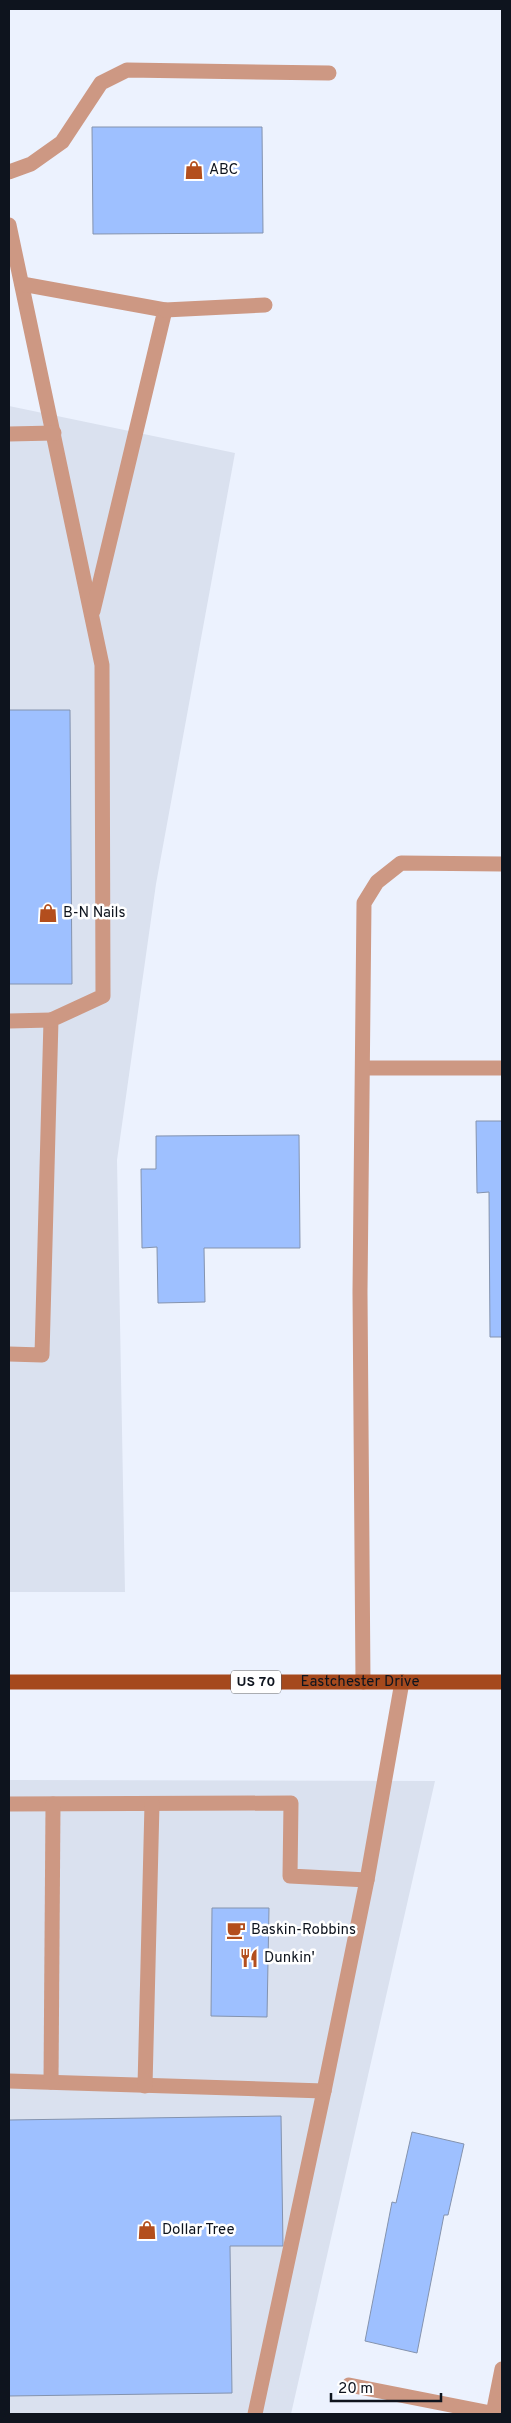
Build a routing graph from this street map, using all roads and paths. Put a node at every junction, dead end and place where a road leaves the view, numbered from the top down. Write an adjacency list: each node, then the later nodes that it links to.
1 (330, 73): 2 (lane)
2 (9, 172)
3 (9, 225): 4 (lane)
4 (22, 284): 6 (lane); 7 (lane)
5 (265, 305): 6 (lane)
6 (165, 310): 9 (lane)
7 (54, 433): 8 (lane); 9 (lane)
8 (9, 434)
9 (92, 617): 12 (lane)
10 (502, 864): 13 (lane)
11 (9, 1020): 12 (lane)
12 (51, 1020): 15 (lane)
13 (364, 1068): 14 (lane); 17 (lane)
14 (502, 1068)
15 (9, 1354)
16 (9, 1682): 17 (main road, Eastchester Drive / US 70)
17 (363, 1682): 18 (main road, Eastchester Drive / US 70)
18 (402, 1682): 19 (main road, Eastchester Drive / US 70); 23 (lane)
19 (502, 1682)
20 (9, 1804): 21 (lane)
21 (52, 1804): 22 (lane); 25 (lane)
22 (152, 1804): 23 (lane); 26 (lane)
23 (367, 1880): 27 (lane)
24 (9, 2081): 25 (lane)
25 (50, 2082): 26 (lane)
26 (145, 2086): 27 (lane)
27 (324, 2091): 30 (lane)
28 (502, 2370): 31 (lane)
29 (350, 2385): 31 (lane)
30 (255, 2414)
31 (494, 2414)

